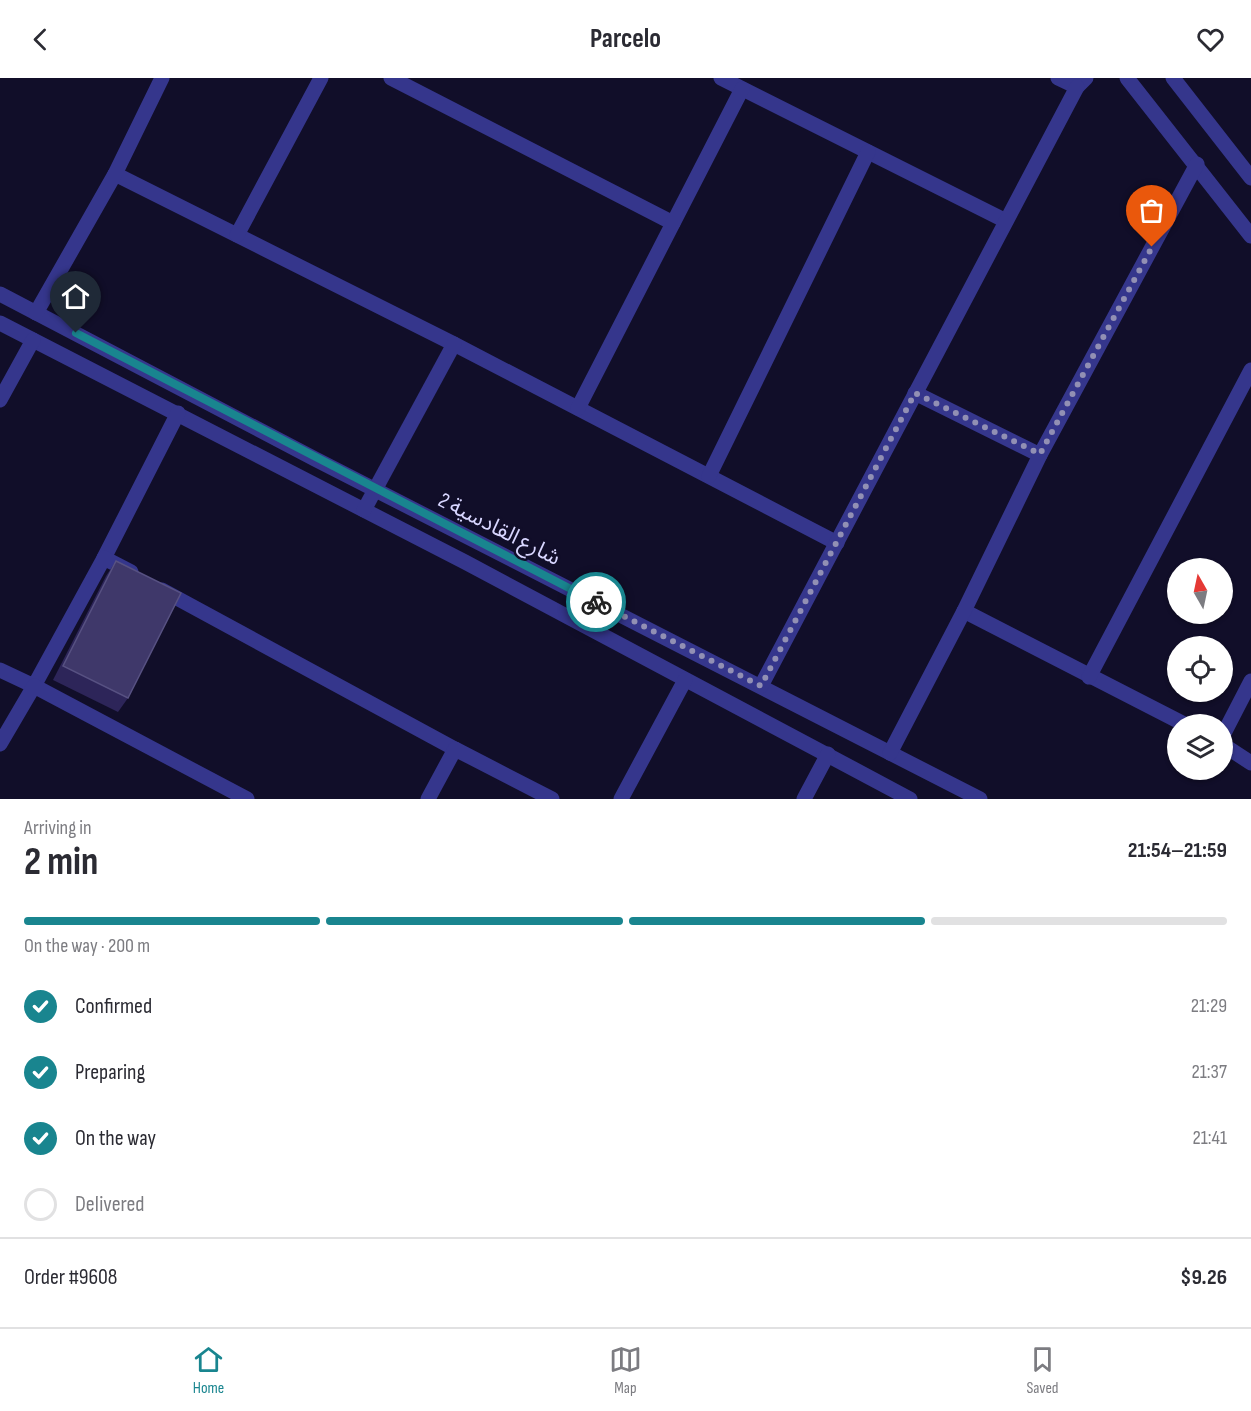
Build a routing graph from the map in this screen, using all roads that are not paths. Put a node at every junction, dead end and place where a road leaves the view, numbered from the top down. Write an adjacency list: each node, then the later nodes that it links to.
1 (162, 78): 12 (street)
2 (321, 78): 16 (street)
3 (392, 78): 15 (street)
4 (721, 78): 9 (street)
5 (1058, 78): 8 (street)
6 (1127, 78): 11 (street)
7 (1173, 78): 13 (street)
8 (1081, 82): 14 (street)
9 (742, 89): 10 (street); 15 (street)
10 (868, 152): 14 (street); 29 (street)
11 (1197, 164): 17 (street); 28 (street)
12 (115, 174): 16 (street); 19 (street)
13 (1251, 178)
14 (1006, 221): 24 (street)
15 (674, 223): 26 (street)
16 (237, 235): 22 (street)
17 (1251, 236)
18 (0, 294): 19 (street, شارع القادسية 2)
19 (36, 313): 30 (street, شارع القادسية 2)
20 (0, 323): 21 (street)
21 (33, 340): 25 (street); 27 (street)
22 (454, 344): 26 (street); 30 (street)
23 (1251, 370): 36 (street)
24 (915, 393): 28 (street); 32 (street)
25 (0, 400)
26 (578, 408): 29 (street)
27 (178, 413): 31 (street); 33 (street)
28 (1040, 454): 34 (street)
29 (709, 476): 32 (street)
30 (376, 490): 31 (street); 40 (street, شارع القادسية 2)
31 (364, 510): 37 (street)
32 (837, 543): 40 (street)
33 (104, 558): 39 (street); 44 (street)
34 (964, 611): 36 (street); 46 (street)
35 (0, 670): 39 (street)
36 (1089, 677): 41 (street)
37 (685, 680): 47 (street); 52 (street)
38 (1251, 681): 42 (street)
39 (34, 686): 43 (street); 49 (street)
40 (761, 686): 46 (street, شارع القادسية 2)
41 (1167, 716)
42 (1233, 716)
43 (0, 744)
44 (454, 749): 50 (street); 51 (street)
45 (1233, 751): 48 (street)
46 (890, 753): 55 (street, شارع القادسية 2)
47 (828, 754): 53 (street); 54 (street)
48 (1251, 763)
49 (247, 799)
50 (428, 799)
51 (552, 799)
52 (621, 799)
53 (804, 799)
54 (910, 799)
55 (980, 799)

